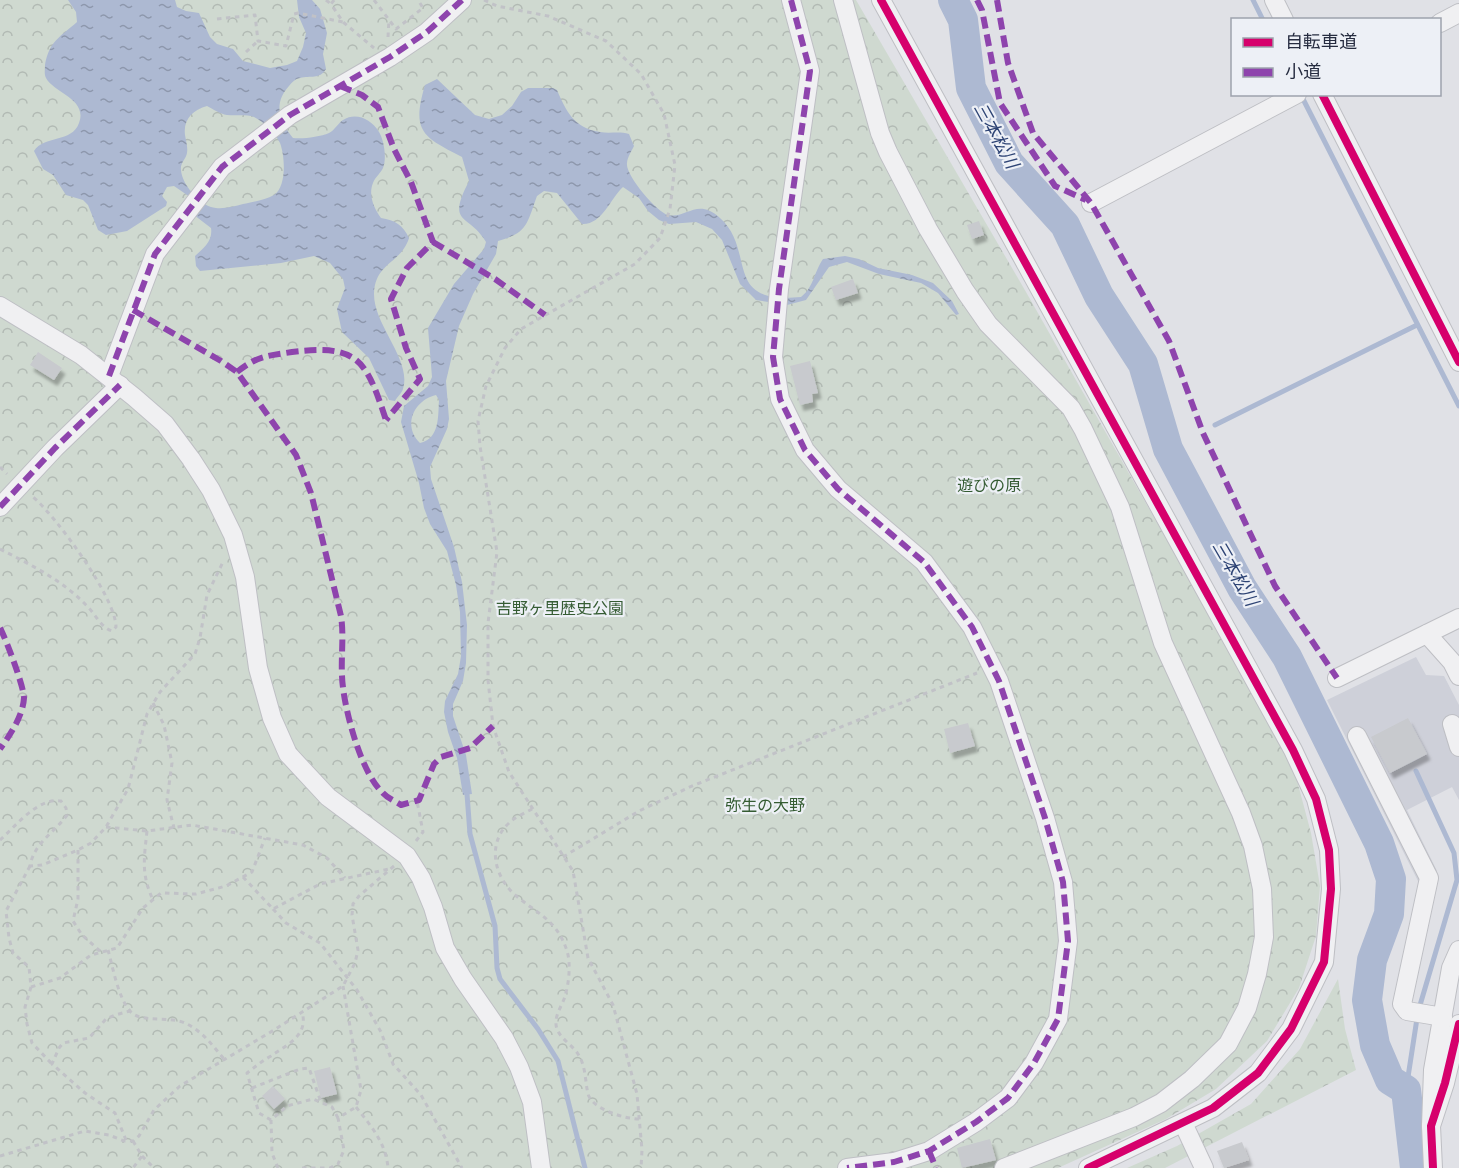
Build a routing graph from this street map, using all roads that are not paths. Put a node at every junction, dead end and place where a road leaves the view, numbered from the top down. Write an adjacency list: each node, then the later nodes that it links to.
1 (462, 0): 14 (street)
2 (791, 0): 28 (street)
3 (843, 0): 29 (street)
4 (881, 0): 25 (street)
5 (1274, 0): 7 (street)
6 (1459, 13): 8 (street)
7 (1283, 18)
8 (1441, 22)
9 (1294, 96): 11 (street)
10 (1323, 96): 13 (street)
11 (1091, 203)
12 (0, 306): 14 (street)
13 (1459, 362)
14 (114, 380): 15 (street); 27 (street)
15 (0, 507)
16 (1459, 618): 17 (street)
17 (1427, 634): 18 (street); 19 (street)
18 (1459, 676)
19 (1337, 678)
20 (1452, 724): 22 (street)
21 (1357, 736): 24 (street)
22 (1459, 747)
23 (1459, 950): 24 (street)
24 (1451, 1020): 31 (street)
25 (1183, 1123): 26 (street); 30 (street)
26 (1198, 1166)
27 (541, 1168)
28 (847, 1168)
29 (1004, 1168)
30 (1088, 1168)
31 (1433, 1168)

